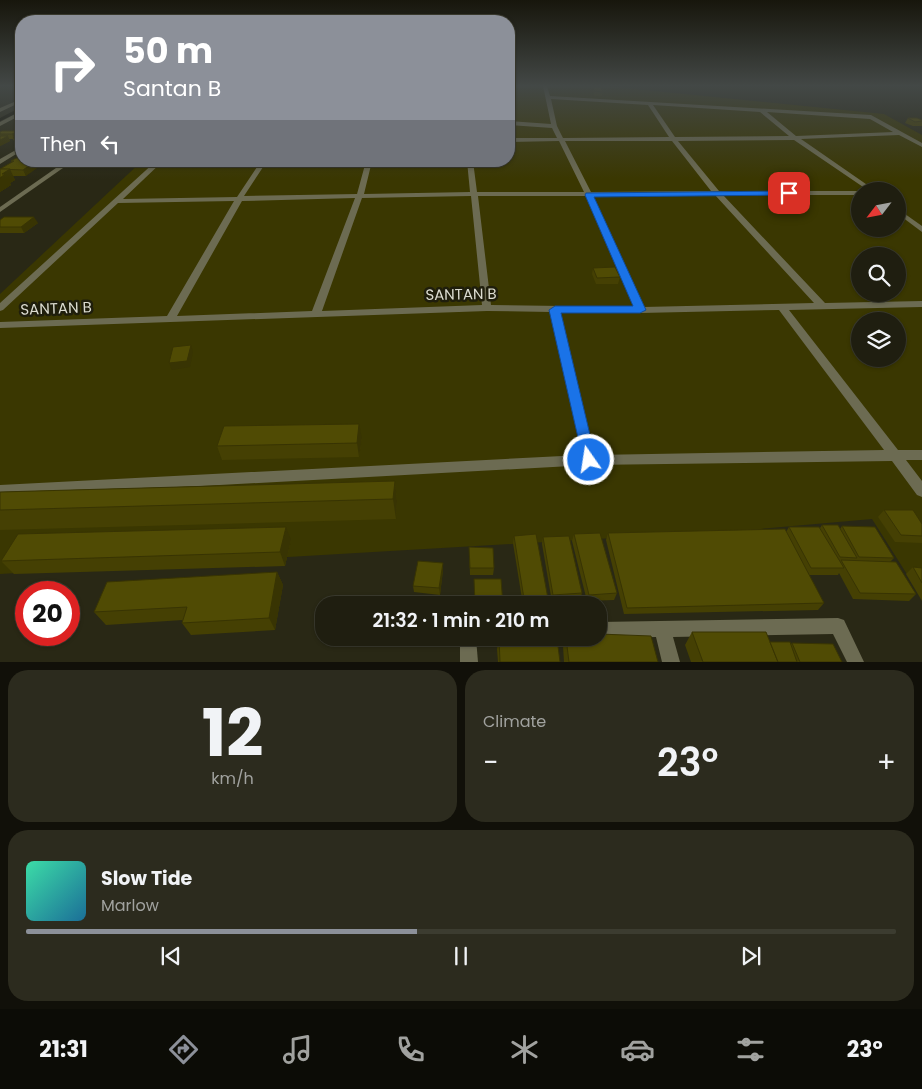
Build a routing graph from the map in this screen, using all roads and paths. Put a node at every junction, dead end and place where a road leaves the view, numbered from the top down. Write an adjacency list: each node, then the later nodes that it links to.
1 (12, 117): 7 (street)
2 (552, 117): 8 (street)
3 (658, 117): 10 (street)
4 (770, 117): 11 (street)
5 (869, 117): 9 (street)
6 (515, 123): 8 (street)
7 (0, 124)
8 (554, 126): 13 (street)
9 (900, 132): 11 (street); 14 (street)
10 (671, 138): 11 (street); 13 (street); 25 (street)
11 (796, 138): 22 (street)
12 (515, 140): 13 (street)
13 (562, 140): 26 (street)
14 (922, 145)
15 (15, 153): 16 (street)
16 (0, 162)
17 (61, 167): 30 (street)
18 (154, 167): 29 (street)
19 (260, 167): 28 (street)
20 (367, 167): 27 (street)
21 (471, 167): 24 (street)
22 (860, 182)
23 (851, 193): 25 (street)
24 (474, 194): 26 (street); 27 (street); 37 (street)
25 (717, 194): 26 (street); 34 (street)
26 (589, 195): 39 (street)
27 (359, 198): 28 (street); 40 (street)
28 (239, 199): 29 (street); 41 (street)
29 (119, 201): 36 (street)
30 (0, 210)
31 (906, 217): 32 (street)
32 (920, 227)
33 (922, 304): 34 (street, SANTAN B)
34 (822, 306): 35 (street, SANTAN B)
35 (782, 307): 39 (street, SANTAN B); 43 (street)
36 (0, 308)
37 (487, 308): 38 (street, SANTAN B); 40 (street, SANTAN B)
38 (555, 310): 39 (street, SANTAN B); 45 (street)
39 (640, 310)
40 (316, 314): 41 (street, SANTAN B)
41 (170, 319): 42 (street, SANTAN B)
42 (0, 325)
43 (896, 454): 44 (street); 45 (street); 47 (street)
44 (922, 455)
45 (589, 460): 46 (street)
46 (0, 491)
47 (922, 491)
48 (662, 629): 49 (street); 52 (street); 53 (street)
49 (607, 630)
50 (468, 646): 51 (street)
51 (468, 662)
52 (671, 662)
53 (856, 662)

